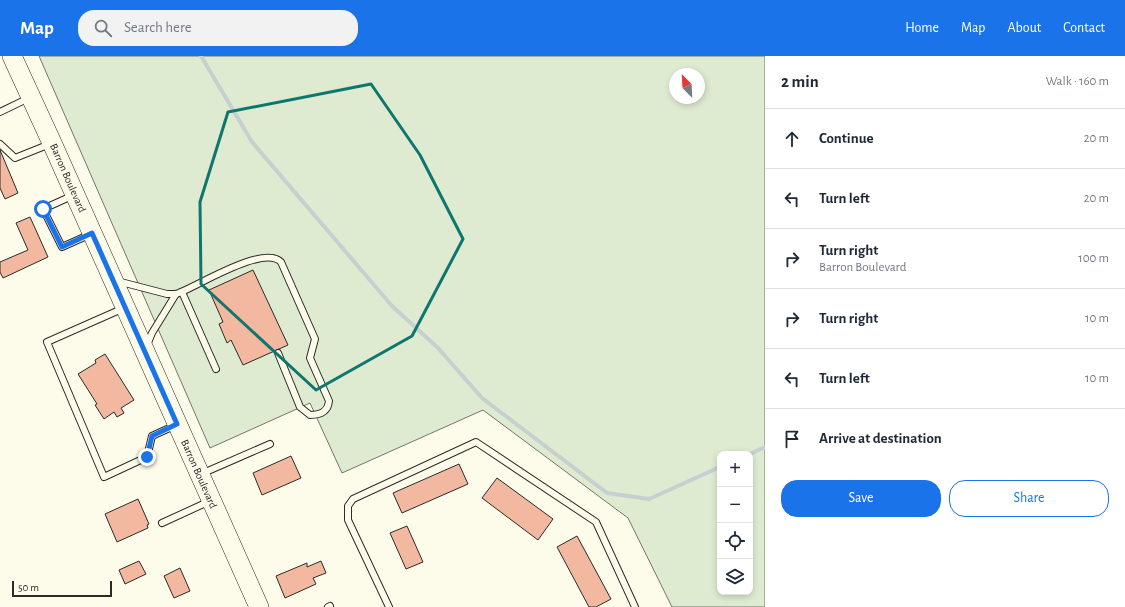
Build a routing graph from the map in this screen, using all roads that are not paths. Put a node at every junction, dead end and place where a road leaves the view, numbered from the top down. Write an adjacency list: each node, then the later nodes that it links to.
1 (12, 56): 2 (main road, Barron Boulevard)
2 (31, 97): 3 (lane); 4 (main road, Barron Boulevard)
3 (0, 112)
4 (52, 143): 5 (lane); 6 (main road, Barron Boulevard)
5 (0, 144)
6 (75, 194): 7 (main road, Barron Boulevard); 7 (lane)
7 (92, 233): 8 (main road, Barron Boulevard)
8 (113, 280): 9 (lane); 10 (main road, Barron Boulevard)
9 (179, 293): 11 (lane); 12 (lane); 13 (lane)
10 (125, 307): 11 (main road, Barron Boulevard); 14 (lane)
11 (144, 350): 14 (main road, Barron Boulevard)
12 (278, 353)
13 (216, 369)
14 (177, 424): 16 (main road, Barron Boulevard)
15 (270, 444): 16 (lane)
16 (200, 475): 17 (main road, Barron Boulevard)
17 (212, 501): 18 (lane); 19 (main road, Barron Boulevard)
18 (162, 523)
19 (259, 607)
20 (389, 607): 21 (lane)
21 (634, 607)

